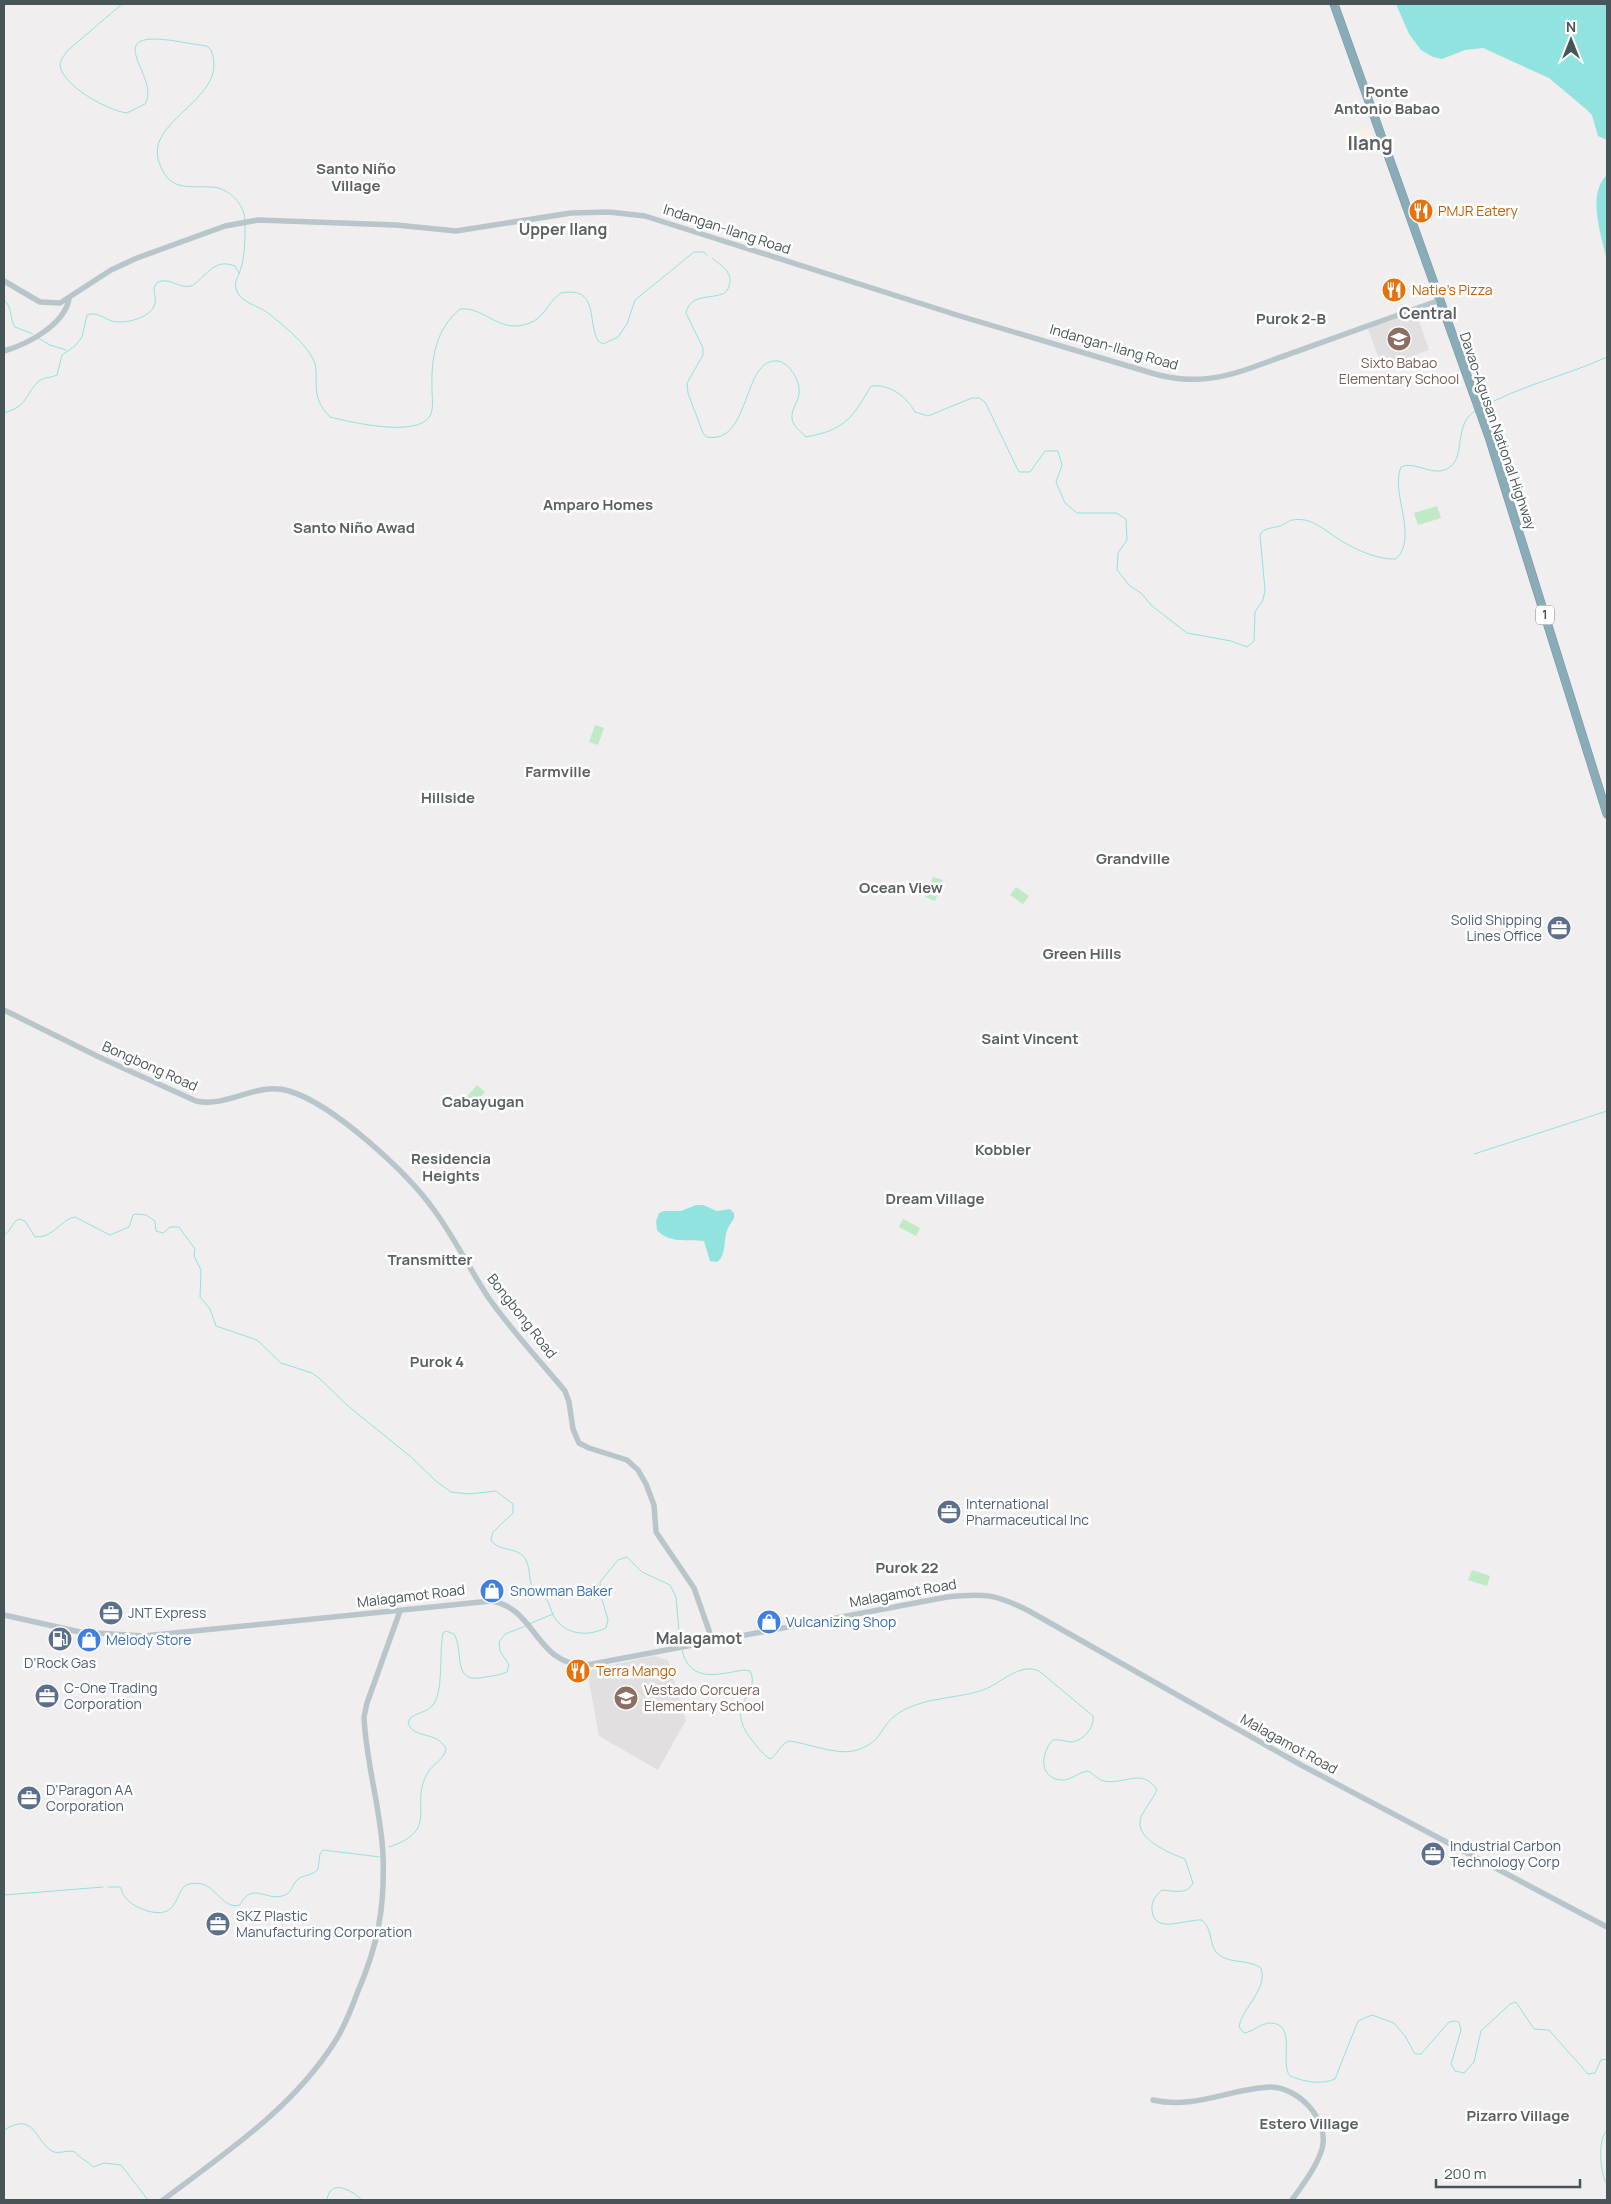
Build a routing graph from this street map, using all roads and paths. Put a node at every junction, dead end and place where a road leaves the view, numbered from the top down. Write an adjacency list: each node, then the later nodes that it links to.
1 (1334, 4): 4 (highway, Davao-Agusan National Highway / 1)
2 (4, 281): 3 (street, Indangan-Ilang Road)
3 (69, 299): 4 (street, Indangan-Ilang Road); 5 (street)
4 (1440, 300): 6 (highway, Davao-Agusan National Highway / 1)
5 (4, 351)
6 (1607, 814)
7 (4, 1010): 10 (street, Bongbong Road)
8 (400, 1611): 9 (street, Malagamot Road); 10 (street, Malagamot Road); 13 (street)
9 (4, 1615)
10 (713, 1642): 11 (street, Malagamot Road)
11 (1607, 1927)
12 (1153, 2100): 14 (street)
13 (163, 2200)
14 (1292, 2200)

